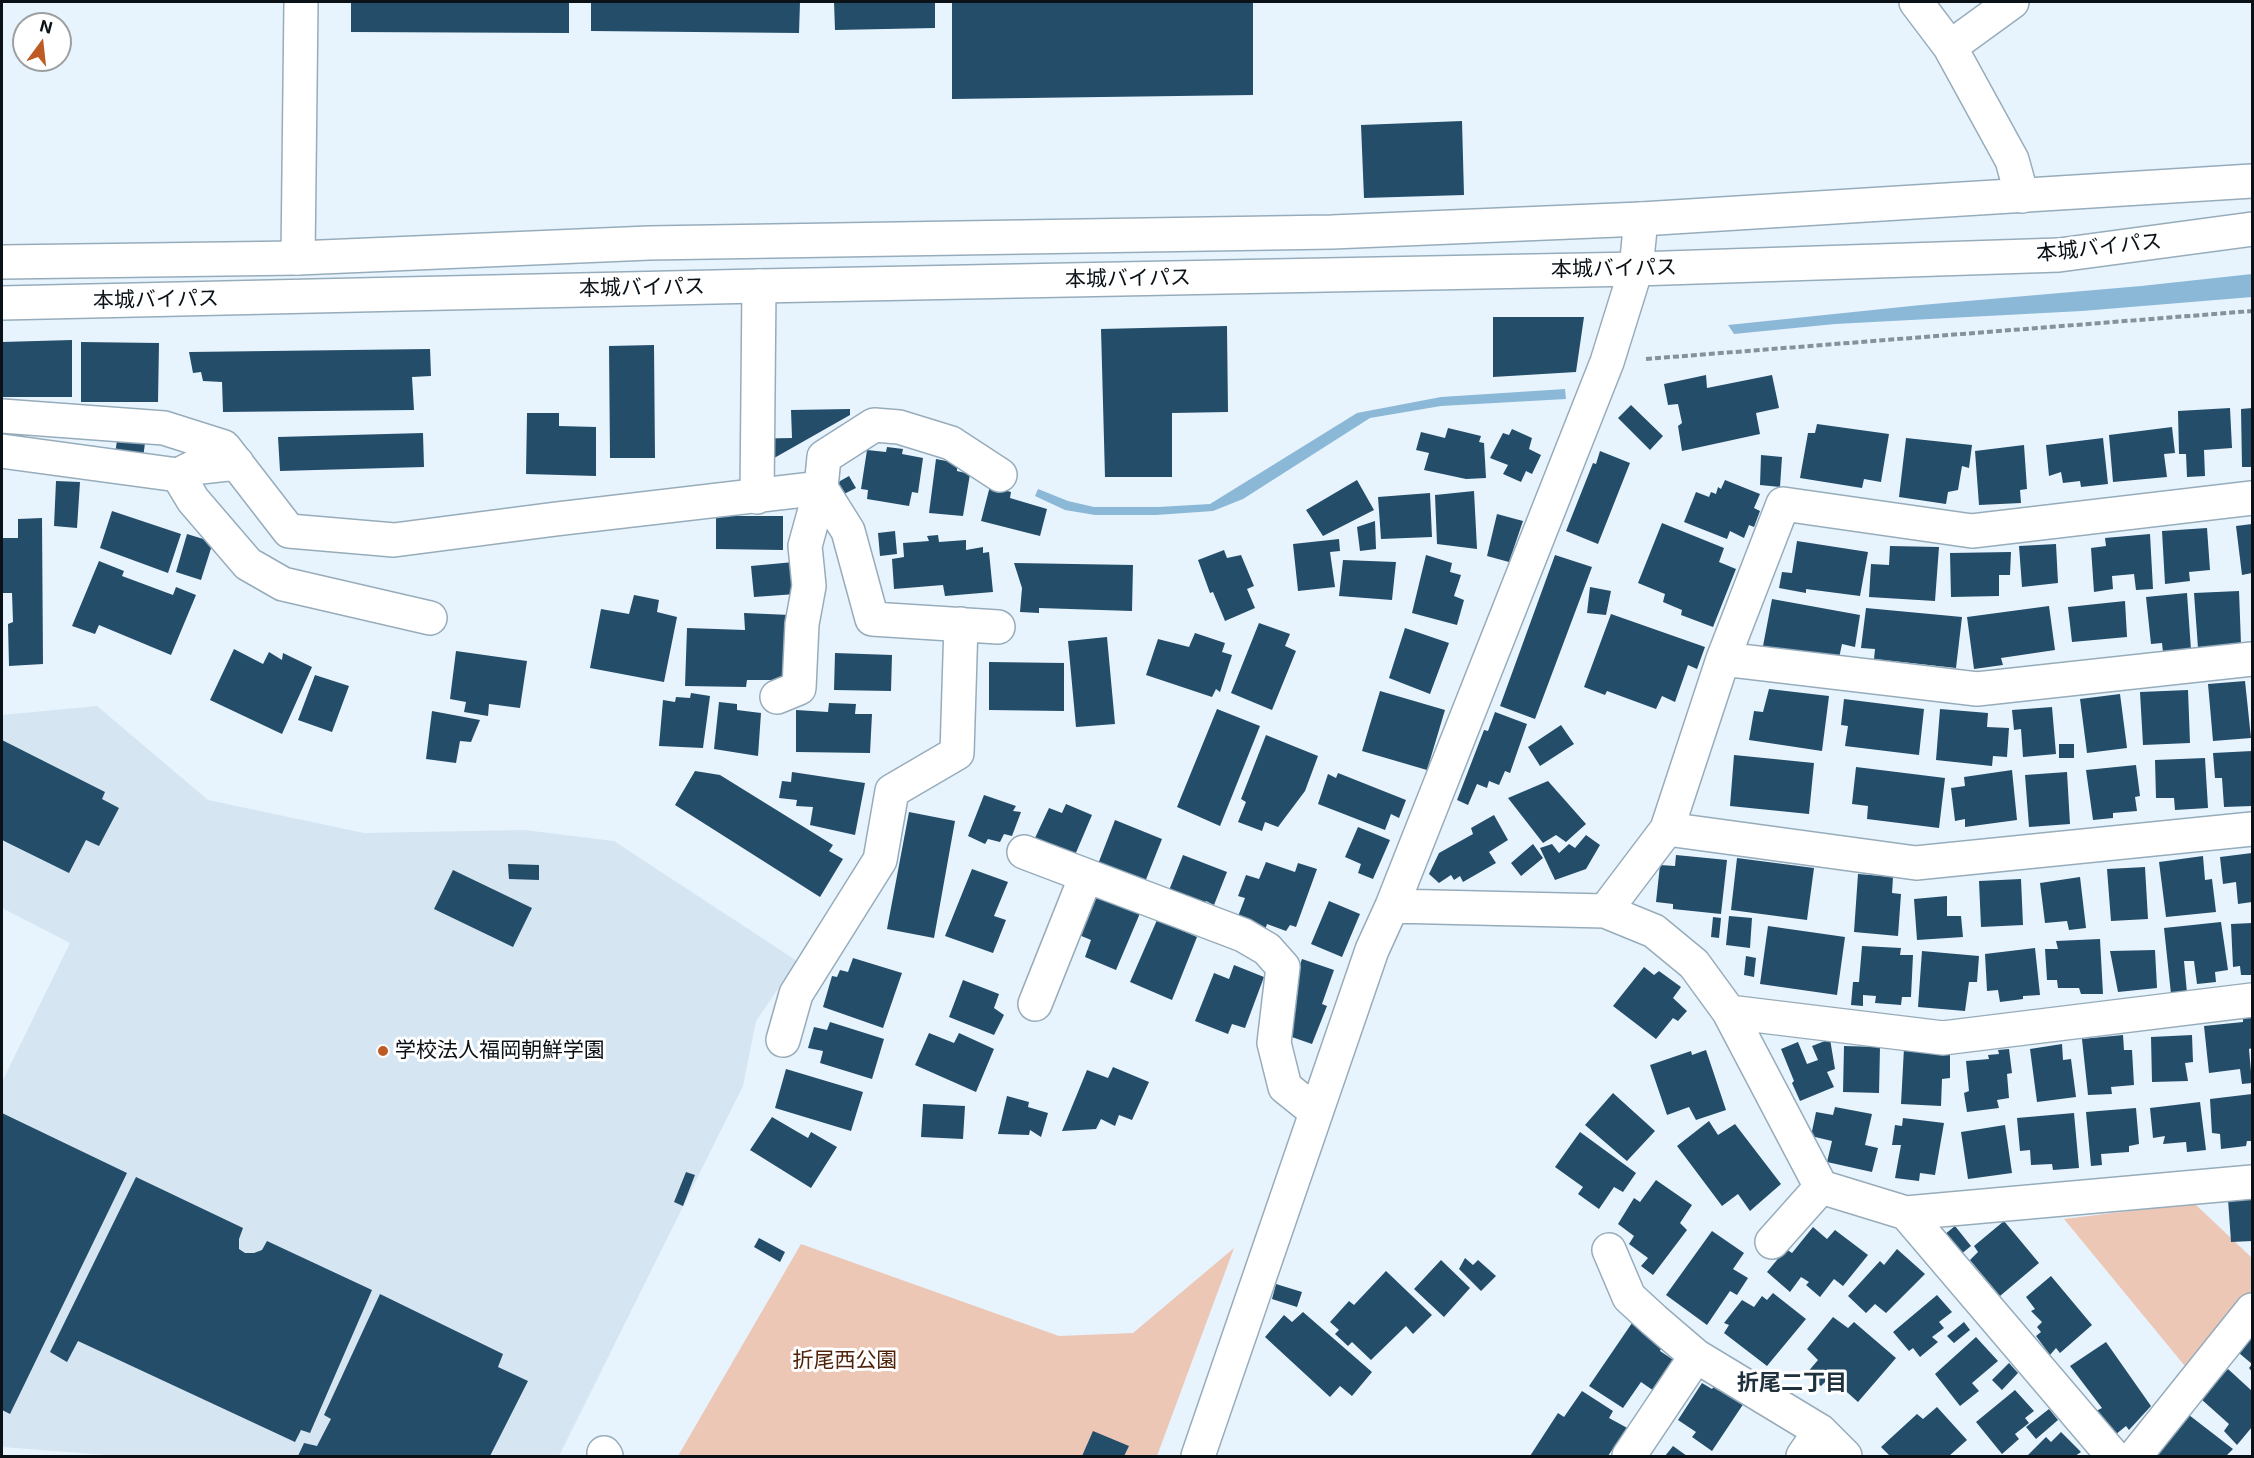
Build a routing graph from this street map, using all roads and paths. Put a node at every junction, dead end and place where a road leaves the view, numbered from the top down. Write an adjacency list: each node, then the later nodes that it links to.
1 (301, 2): 9 (main road)
2 (1916, 2): 4 (main road)
3 (2012, 2): 4 (main road)
4 (1950, 47): 6 (main road)
5 (2253, 181): 6 (main road, 本城バイパス)
6 (2022, 196): 7 (main road, 本城バイパス)
7 (1641, 219): 9 (main road, 本城バイパス); 11 (main road)
8 (2253, 229): 11 (main road, 本城バイパス)
9 (298, 258): 10 (main road, 本城バイパス)
10 (2, 262)
11 (1636, 269): 12 (main road, 本城バイパス); 15 (main road)
12 (759, 286): 13 (main road, 本城バイパス); 22 (main road)
13 (2, 303)
14 (2253, 311): 15 (path)
15 (1607, 362): 34 (main road)
16 (2, 416): 18 (main road)
17 (2, 451): 20 (main road)
18 (237, 463): 20 (main road); 22 (main road)
19 (1000, 475): 21 (main road)
20 (178, 476): 24 (main road)
21 (821, 488): 22 (main road); 25 (main road); 29 (main road)
22 (758, 497)
23 (2253, 498): 27 (main road)
24 (430, 618)
25 (961, 624): 26 (main road); 39 (main road)
26 (998, 627)
27 (1723, 658): 28 (main road); 30 (main road)
28 (2253, 659)
29 (777, 697)
30 (1667, 829): 31 (main road); 35 (main road)
31 (2253, 829)
32 (1024, 852): 33 (main road)
33 (1086, 876): 37 (main road); 40 (main road)
34 (1392, 906): 35 (main road); 40 (main road)
35 (1605, 911): 38 (main road)
36 (2253, 1000): 38 (main road)
37 (1035, 1004)
38 (1729, 1012): 42 (main road)
39 (783, 1040)
40 (1316, 1112): 49 (main road)
41 (2253, 1182): 43 (main road)
42 (1821, 1186): 43 (main road); 44 (main road)
43 (1906, 1213): 52 (main road)
44 (1772, 1242)
45 (1609, 1250): 47 (main road)
46 (2253, 1310): 53 (main road)
47 (1696, 1356): 48 (main road); 50 (main road)
48 (1812, 1444): 51 (main road)
49 (1198, 1456)
50 (1629, 1456)
51 (1845, 1456)
52 (2113, 1456)
53 (2135, 1456)

